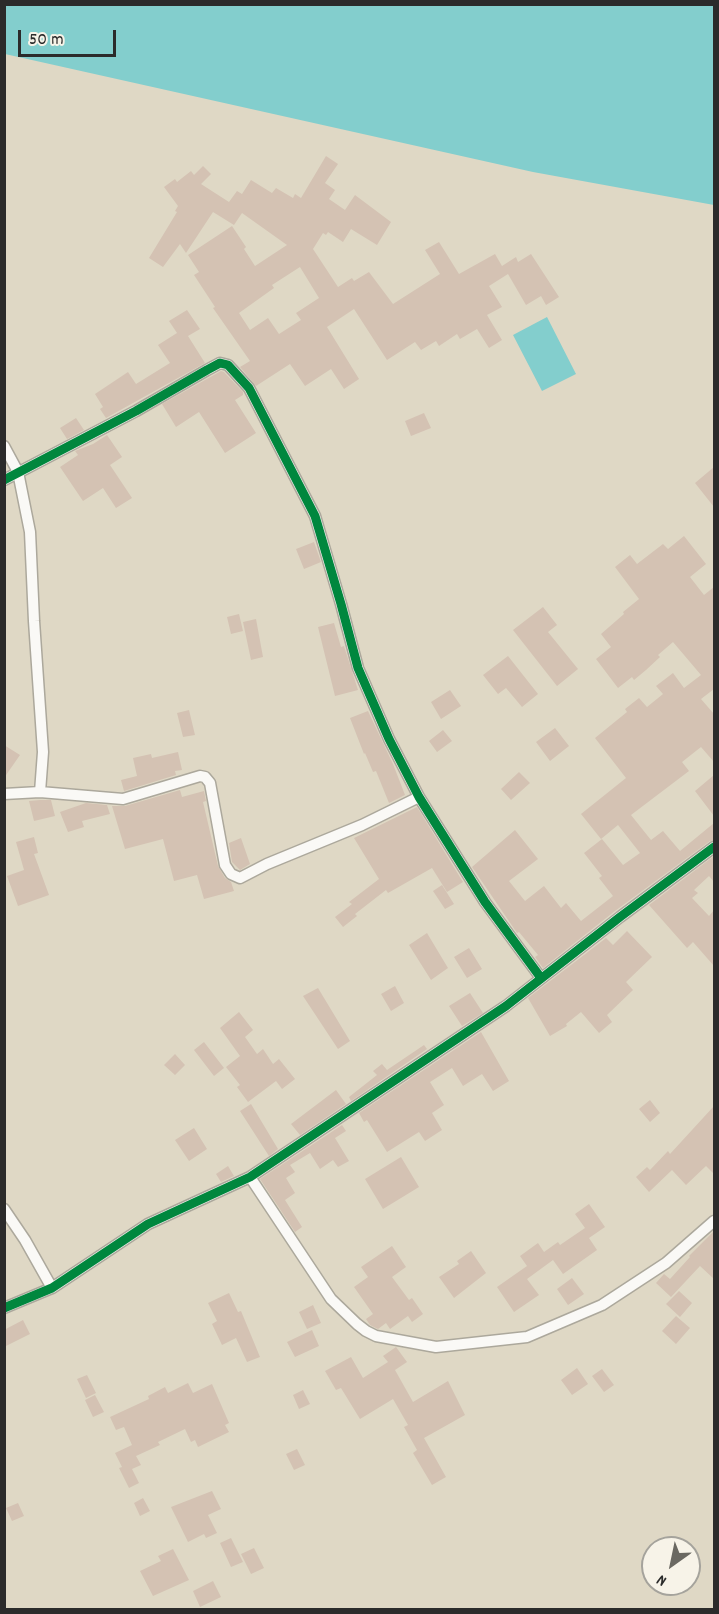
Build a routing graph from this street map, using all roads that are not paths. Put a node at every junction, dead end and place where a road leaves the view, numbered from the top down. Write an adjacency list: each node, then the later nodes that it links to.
1 (4, 446): 2 (street)
2 (18, 472): 3 (street); 4 (street); 6 (street)
3 (4, 480)
4 (40, 792): 5 (street); 6 (street)
5 (4, 794)
6 (419, 797): 8 (street)
7 (714, 847): 8 (street)
8 (541, 978): 9 (street)
9 (250, 1177): 11 (street); 12 (street)
10 (4, 1209): 12 (street)
11 (714, 1221)
12 (52, 1288): 13 (street)
13 (4, 1308)

